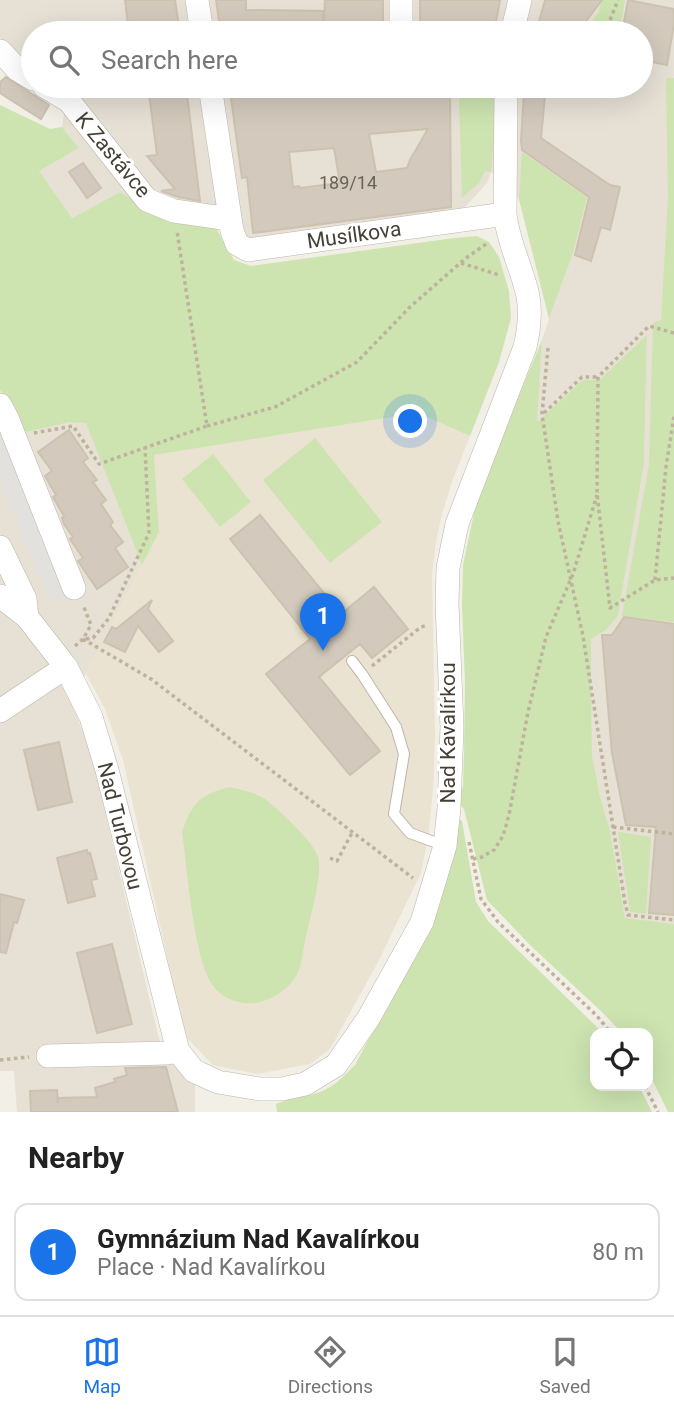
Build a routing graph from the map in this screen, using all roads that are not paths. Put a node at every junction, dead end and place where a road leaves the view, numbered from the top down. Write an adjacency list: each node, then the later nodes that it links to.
1 (197, 0): 4 (street)
2 (401, 0): 5 (street)
3 (520, 0): 6 (street)
4 (200, 21)
5 (401, 21)
6 (515, 21)
7 (0, 51): 8 (street)
8 (21, 72)
9 (64, 98): 12 (street, K Zastávce)
10 (212, 98): 12 (street, Musílkova)
11 (506, 98): 13 (street)
12 (230, 219): 13 (street, Musílkova)
13 (505, 221): 22 (street, Nad Kavalírkou)
14 (0, 405): 16 (street)
15 (0, 547): 18 (street, Nad Turbovou)
16 (78, 595)
17 (0, 596): 18 (street, Nad Turbovou)
18 (27, 617): 20 (street, Nad Turbovou)
19 (352, 661): 22 (lane)
20 (66, 667): 21 (street); 23 (street, Nad Turbovou)
21 (0, 711)
22 (445, 846): 23 (street, Nad Kavalírkou)
23 (178, 1051): 24 (street)
24 (48, 1056)

